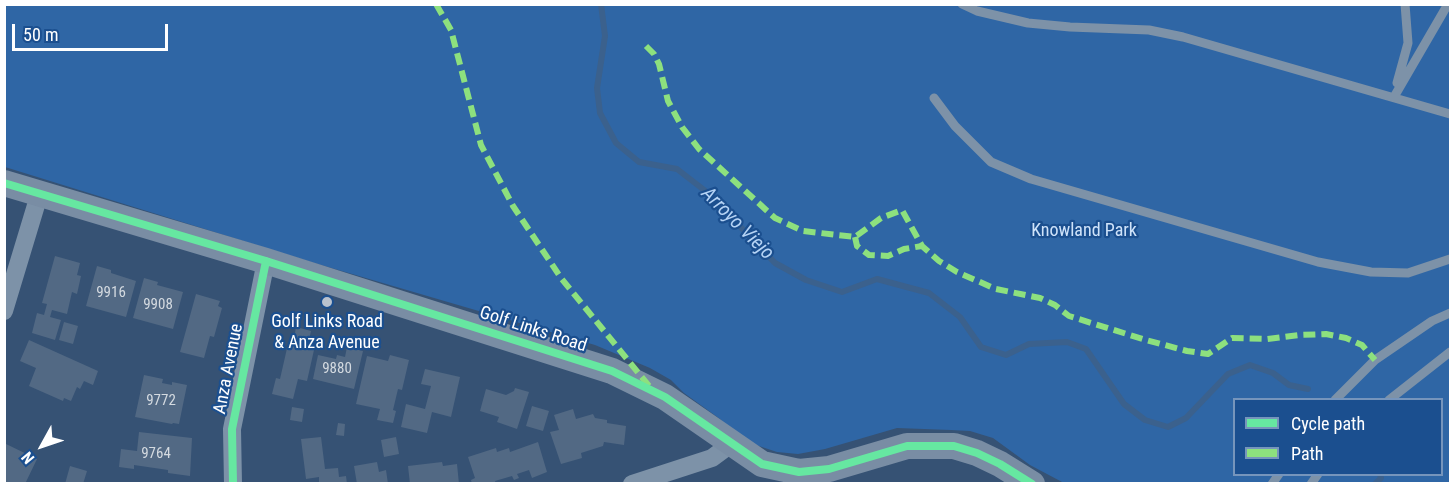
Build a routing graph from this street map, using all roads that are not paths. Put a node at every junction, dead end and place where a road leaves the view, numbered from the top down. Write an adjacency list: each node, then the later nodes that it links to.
1 (962, 4): 4 (lane)
2 (1406, 4): 4 (lane)
3 (1448, 4): 4 (lane)
4 (1394, 97): 6 (lane)
5 (934, 98): 9 (lane)
6 (1450, 114)
7 (4, 183): 8 (main road, Golf Links Road)
8 (40, 192): 10 (main road, Golf Links Road); 11 (street)
9 (1450, 259)
10 (266, 261): 16 (main road, Golf Links Road); 17 (street, Anza Avenue)
11 (4, 311)
12 (1450, 313): 14 (lane)
13 (1450, 352): 15 (lane)
14 (1336, 398)
15 (1390, 398)
16 (731, 444): 18 (street); 19 (main road, Golf Links Road)
17 (233, 483)
18 (632, 483)
19 (1032, 483)

